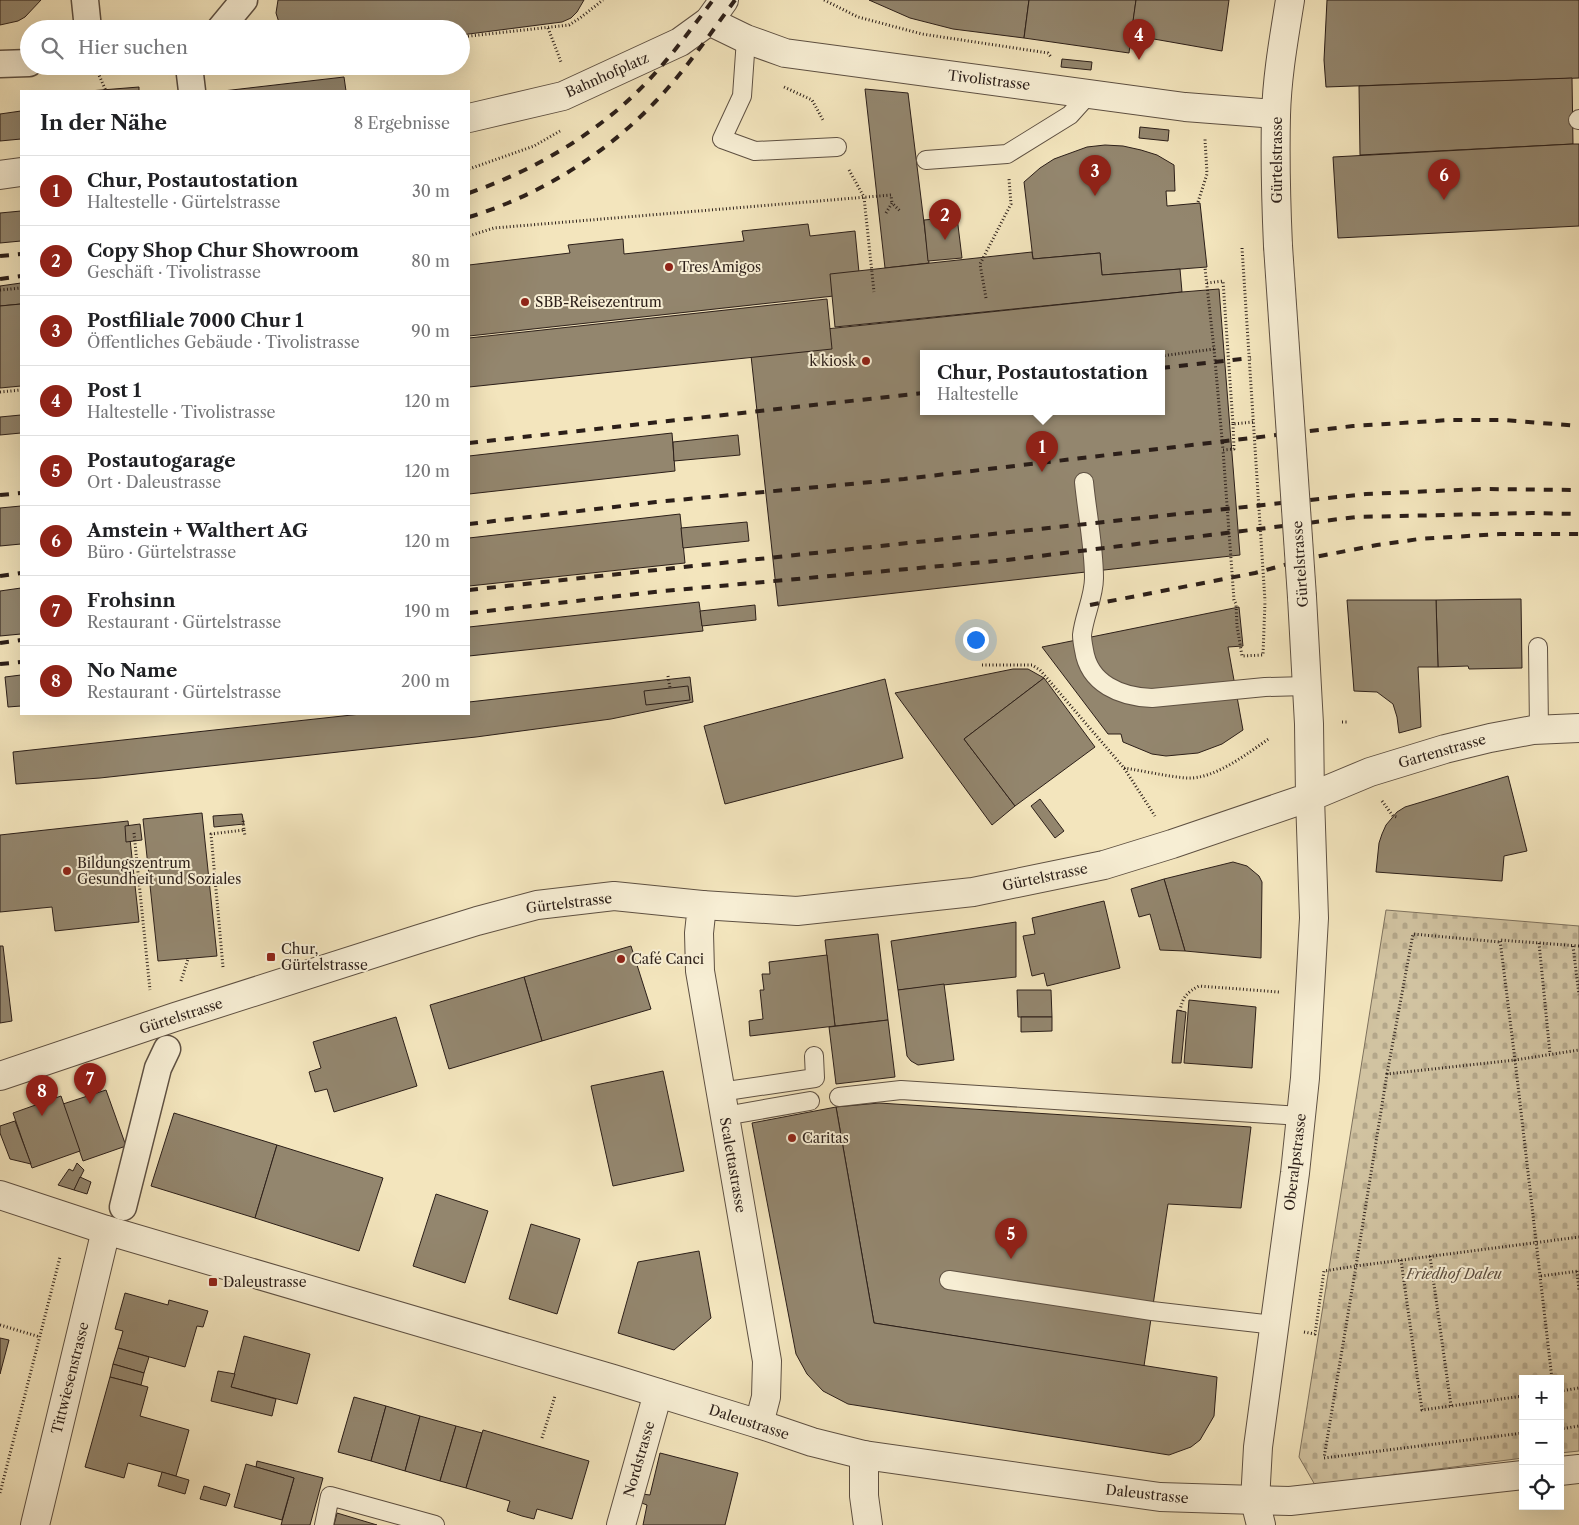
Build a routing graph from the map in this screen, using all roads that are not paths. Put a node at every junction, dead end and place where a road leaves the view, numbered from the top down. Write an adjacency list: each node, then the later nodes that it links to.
1 (85, 0): 5 (street)
2 (244, 0): 6 (street)
3 (1290, 0): 13 (street, Gürtelstrasse)
4 (717, 11): 7 (street, Tivolistrasse); 14 (street, Bahnhofplatz)
5 (87, 20)
6 (227, 20)
7 (746, 39): 12 (street, Tivolistrasse); 15 (lane)
8 (20, 63): 9 (street)
9 (0, 64)
10 (190, 75): 11 (street)
11 (192, 90)
12 (1088, 95): 13 (street, Tivolistrasse); 16 (lane)
13 (1276, 114): 21 (street, Gürtelstrasse, bridge)
14 (470, 118)
15 (837, 147)
16 (926, 160)
17 (20, 172): 18 (street)
18 (0, 175)
19 (1084, 482): 21 (lane)
20 (1538, 647): 23 (lane)
21 (1306, 686): 24 (street, Gürtelstrasse)
22 (1579, 728): 23 (street, Gartenstrasse)
23 (1539, 730): 24 (street, Gartenstrasse)
24 (1310, 797): 25 (street, Gürtelstrasse); 32 (street, Oberalpstrasse)
25 (702, 905): 28 (street, Gürtelstrasse); 31 (street, Scalettastrasse)
26 (167, 1049): 34 (street)
27 (814, 1056): 31 (lane)
28 (0, 1076)
29 (839, 1097): 32 (lane)
30 (810, 1101): 31 (lane)
31 (723, 1104): 39 (street, Scalettastrasse)
32 (1301, 1116): 37 (street, Oberalpstrasse)
33 (0, 1195): 35 (street, Daleustrasse)
34 (122, 1207)
35 (106, 1230): 38 (street, Daleustrasse); 46 (street, Tittwiesenstrasse)
36 (949, 1280): 37 (lane)
37 (1274, 1325): 44 (street, Oberalpstrasse)
38 (658, 1393): 39 (street, Daleustrasse); 48 (street, Nordstrasse)
39 (759, 1424): 40 (street, Daleustrasse)
40 (864, 1455): 44 (street, Daleustrasse); 49 (street)
41 (1579, 1469): 42 (street)
42 (1564, 1471)
43 (1519, 1475): 44 (street, Daleustrasse)
44 (1258, 1513)
45 (426, 1524): 47 (lane)
46 (35, 1525)
47 (324, 1525)
48 (621, 1525)
49 (868, 1525)

